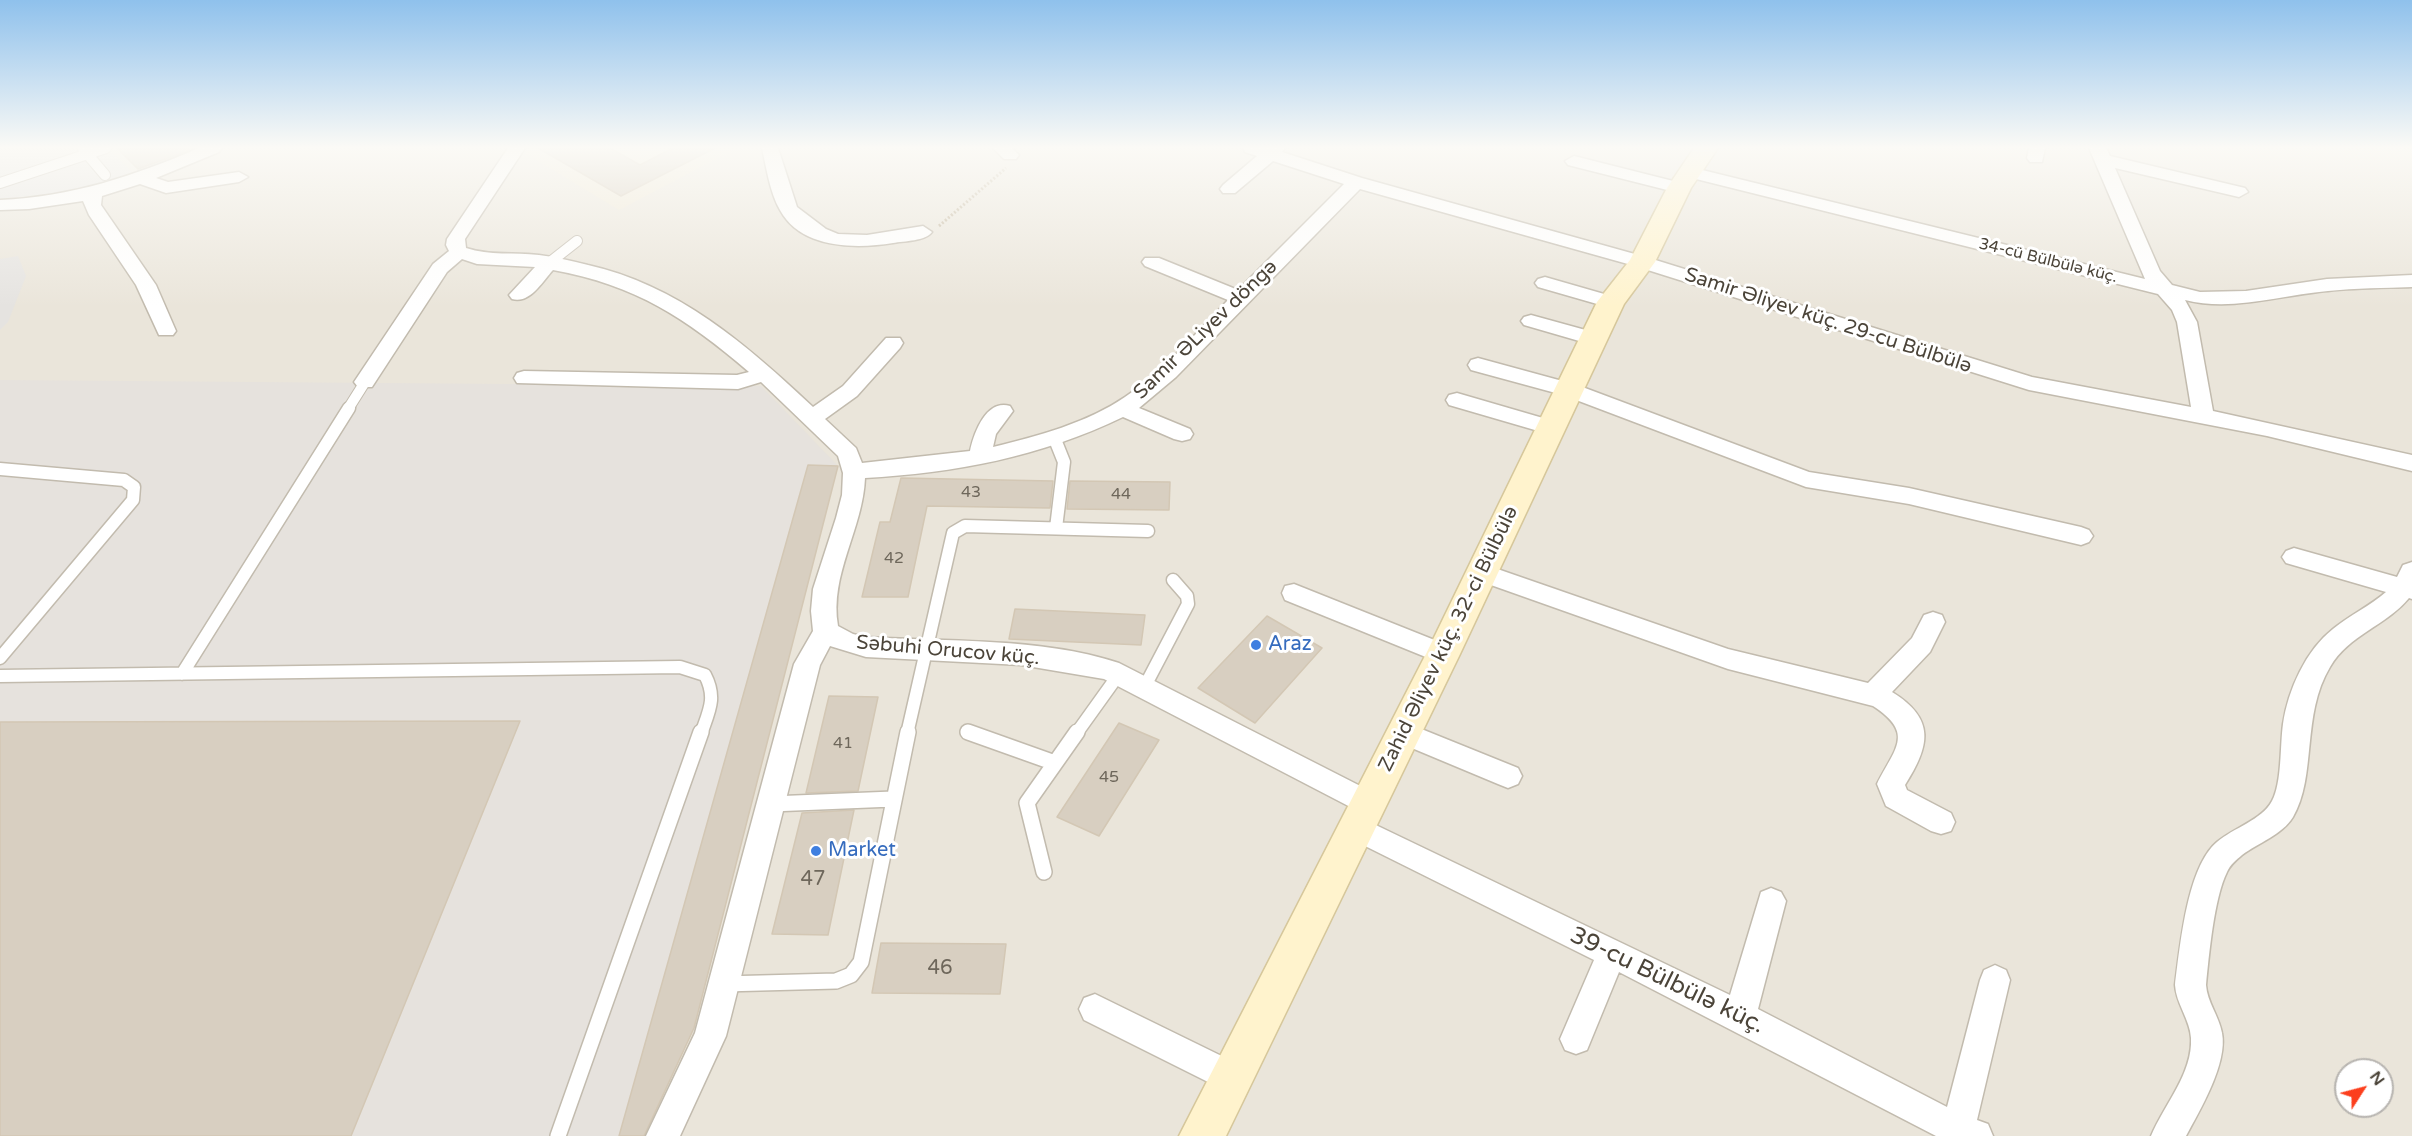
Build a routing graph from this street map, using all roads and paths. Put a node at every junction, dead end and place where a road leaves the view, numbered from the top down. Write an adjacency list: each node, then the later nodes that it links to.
1 (51, 201): 11 (street)
2 (92, 201): 25 (street)
3 (481, 201): 14 (street)
4 (786, 201): 12 (street)
5 (969, 201): 12 (path)
6 (1337, 201): 22 (street, Samir ƏLiyev döngə)
7 (1424, 201): 16 (street, Samir Əliyev küç. 29-cu Bülbülə)
8 (1675, 201): 16 (street, Zahid Əliyev küç. 32-ci Bülbülə)
9 (1816, 201): 20 (street, 34-cü Bülbülə küç.)
10 (2121, 201): 20 (street)
11 (0, 205)
12 (923, 232)
13 (577, 241): 17 (lane)
14 (459, 252): 17 (street); 31 (street)
15 (1152, 262): 22 (street)
16 (1642, 262): 23 (street, Zahid Əliyev küç. 32-ci Bülbülə); 36 (street, Samir Əliyev küç. 29-cu Bülbülə)
17 (549, 263): 21 (street); 29 (street)
18 (2412, 282): 20 (street, 34-cü Bülbülə küç.)
19 (1545, 283): 23 (street)
20 (2166, 291): 36 (street)
21 (519, 295)
22 (1241, 298): 34 (street, Samir ƏLiyev döngə)
23 (1611, 302): 26 (street, Zahid Əliyev küç. 32-ci Bülbülə)
24 (1531, 321): 26 (street)
25 (166, 331)
26 (1593, 339): 32 (street, Zahid Əliyev küç. 32-ci Bülbülə)
27 (893, 343): 37 (street)
28 (1478, 365): 32 (street)
29 (765, 374): 30 (street); 37 (street)
30 (524, 378)
31 (365, 382): 58 (lane)
32 (1570, 390): 38 (street, Zahid Əliyev küç. 32-ci Bülbülə); 47 (street)
33 (1457, 399): 38 (street)
34 (1122, 409): 39 (street); 40 (street, Samir ƏLiyev döngə)
35 (1002, 411): 41 (street)
36 (2203, 416): 42 (street, Samir Əliyev küç. 29-cu Bülbülə)
37 (813, 418): 44 (street)
38 (1552, 428): 49 (street, Zahid Əliyev küç. 32-ci Bülbülə)
39 (1182, 434)
40 (1054, 437): 41 (street, Samir ƏLiyev döngə); 45 (lane)
41 (980, 459): 44 (street, Samir ƏLiyev döngə)
42 (2412, 463)
43 (0, 469): 57 (lane)
44 (856, 471): 54 (street)
45 (1056, 528): 46 (lane); 55 (lane)
46 (1148, 531)
47 (2080, 536)
48 (2294, 557): 51 (street)
49 (1483, 573): 56 (street, Zahid Əliyev küç. 32-ci Bülbülə); 62 (street)
50 (1173, 580): 61 (lane)
51 (2410, 583): 84 (street)
52 (1294, 593): 56 (street)
53 (1934, 622): 62 (street)
54 (826, 631): 55 (street, Səbuhi Orucov küç.); 68 (street)
55 (924, 651): 59 (street, Səbuhi Orucov küç.); 67 (lane)
56 (1443, 654): 64 (street, Zahid Əliyev küç. 32-ci Bülbülə)
57 (0, 658)
58 (182, 674): 60 (lane); 81 (lane)
59 (1119, 674): 61 (street, Səbuhi Orucov küç.); 65 (lane)
60 (0, 676)
61 (1145, 686): 69 (street, Səbuhi Orucov küç.)
62 (1873, 694): 70 (street)
63 (967, 732): 65 (lane)
64 (1404, 733): 66 (street); 69 (street, Zahid Əliyev küç. 32-ci Bülbülə)
65 (1055, 763): 71 (lane)
66 (1508, 776)
67 (893, 799): 68 (lane); 75 (lane)
68 (769, 804): 75 (street)
69 (1363, 815): 73 (street, 39-cu Bülbülə küç.); 79 (street, Zahid Əliyev küç. 32-ci Bülbülə)
70 (1941, 822)
71 (1044, 872)
72 (1771, 902): 77 (street)
73 (1612, 953): 77 (street, 39-cu Bülbülə küç.); 78 (street)
74 (1995, 980): 80 (street)
75 (722, 984): 82 (street)
76 (1095, 1009): 79 (street)
77 (1740, 1016): 80 (street, 39-cu Bülbülə küç.)
78 (1576, 1039)
79 (1231, 1077): 83 (street, Zahid Əliyev küç. 32-ci Bülbülə)
80 (1967, 1133)
81 (558, 1136)
82 (663, 1136)
83 (1202, 1136)
84 (2168, 1136)

